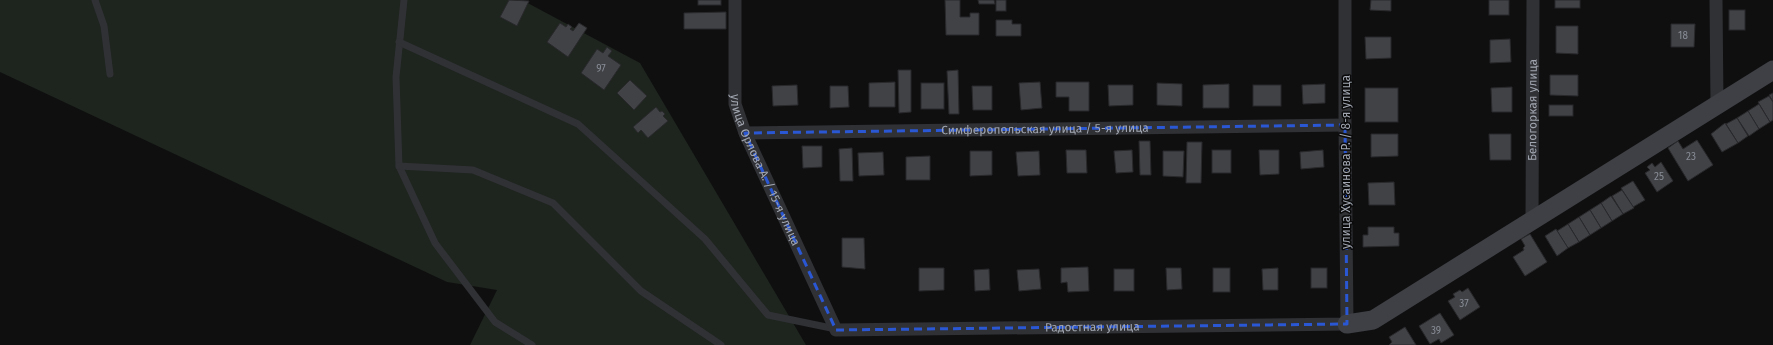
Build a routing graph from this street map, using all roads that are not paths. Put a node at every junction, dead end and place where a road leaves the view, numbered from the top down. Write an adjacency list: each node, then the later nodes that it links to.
1 (95, 0): 9 (lane)
2 (404, 0): 7 (lane)
3 (735, 0): 12 (street, улица Орлова А. / 15-я улица)
4 (1345, 0): 11 (street, улица Хусаинова Р. / 8-я улица)
5 (1533, 0): 14 (street, Белогоркая улица)
6 (1716, 0): 10 (street)
7 (400, 42): 13 (lane); 16 (lane)
8 (1773, 70): 10 (street)
9 (110, 74)
10 (1717, 104): 14 (street)
11 (1345, 125): 12 (street, Симферопольская улица / 5-я улица); 15 (street, улица Хусаинова Р. / 8-я улица)
12 (745, 133): 16 (street, улица Орлова А. / 15-я улица)
13 (400, 166): 17 (lane); 18 (lane)
14 (1532, 220): 15 (street)
15 (1347, 324): 16 (street, Радостная улица)
16 (836, 330)
17 (532, 345)
18 (721, 345)

